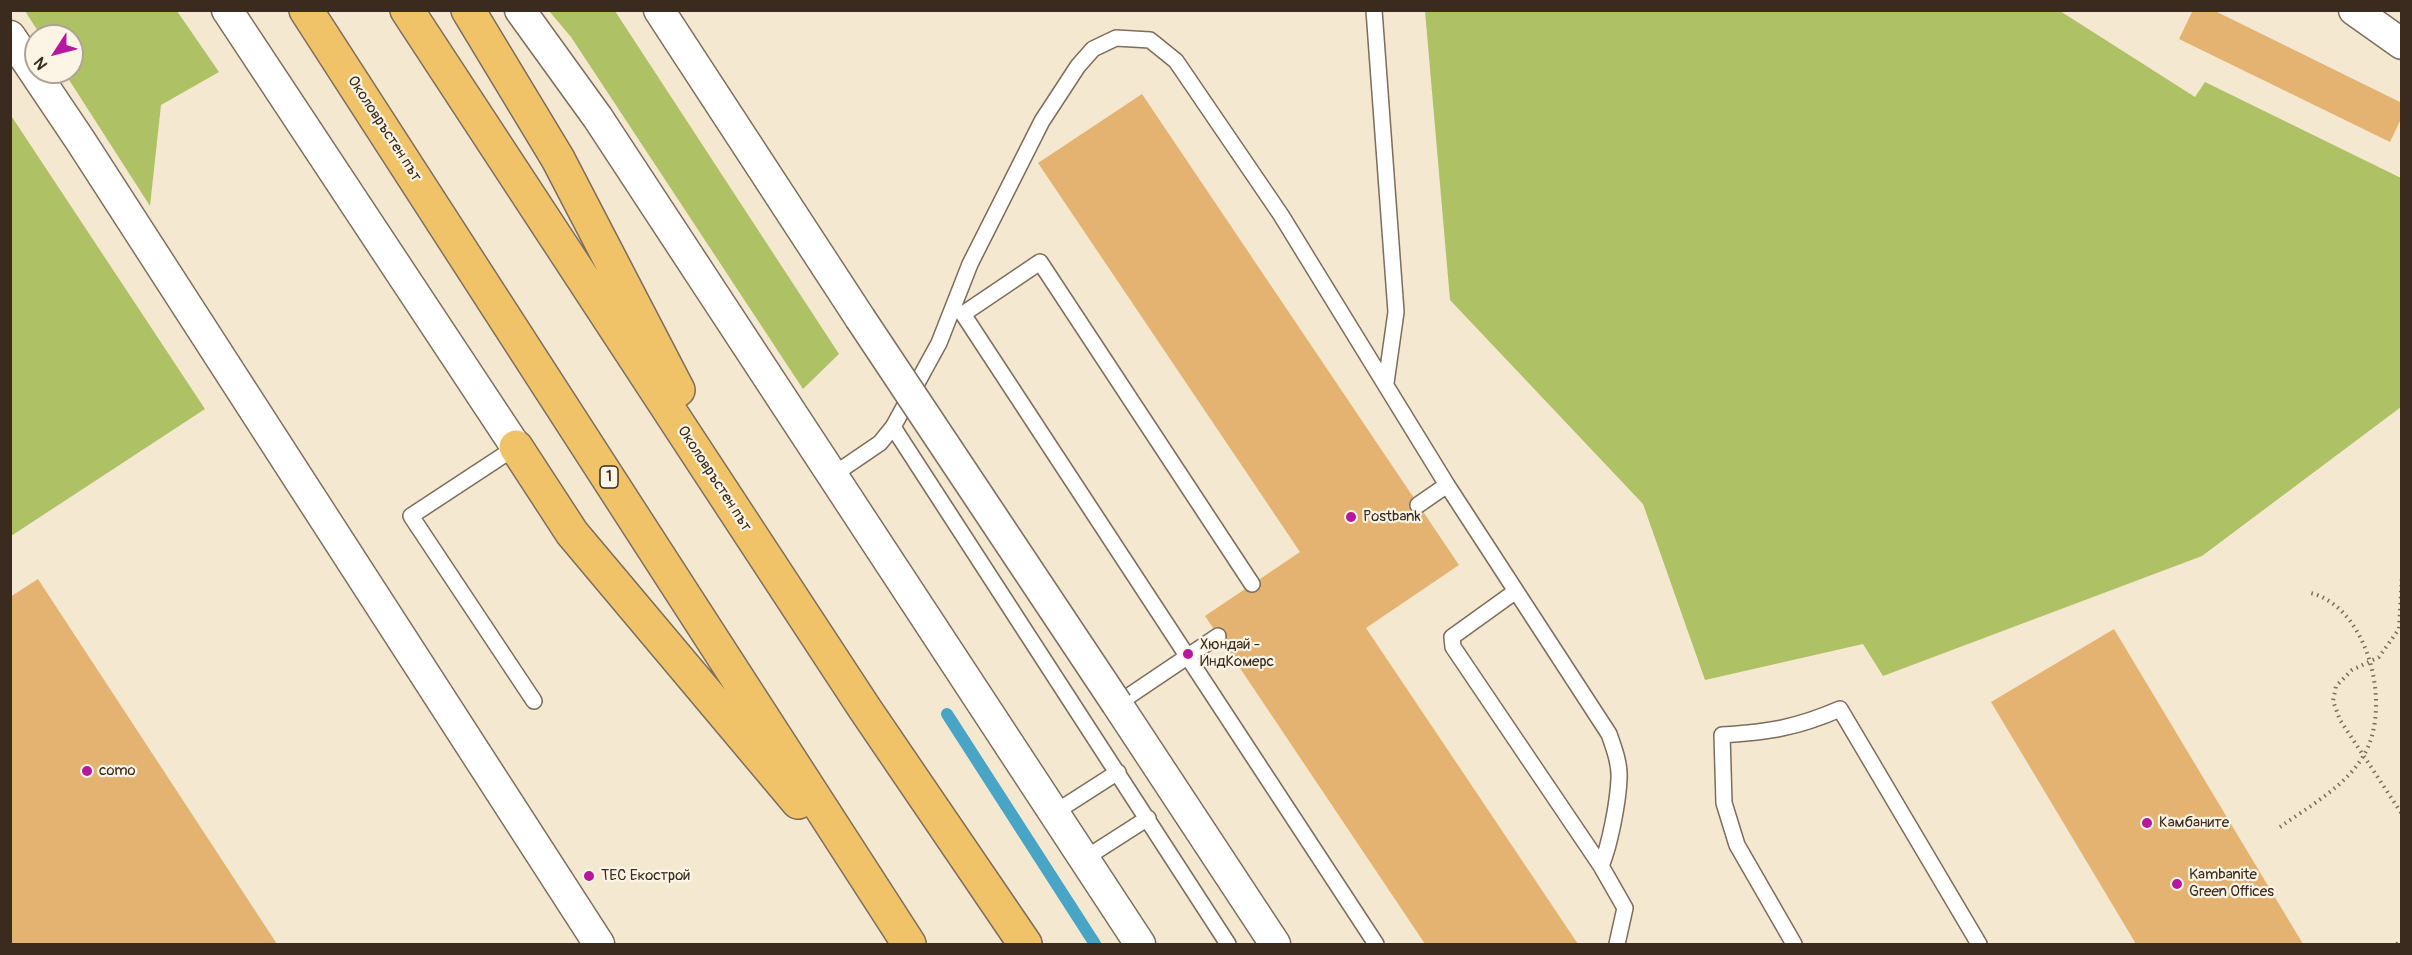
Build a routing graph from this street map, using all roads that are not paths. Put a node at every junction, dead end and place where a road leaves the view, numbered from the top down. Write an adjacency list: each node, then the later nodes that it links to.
1 (227, 10): 13 (street)
2 (306, 10): 29 (highway, Околовръстен път / 1)
3 (406, 10): 17 (highway, Околовръстен път)
4 (468, 10): 17 (highway)
5 (520, 10): 14 (street)
6 (659, 10): 23 (street, bridge)
7 (1374, 10): 11 (lane)
8 (2354, 10): 10 (street)
9 (10, 36): 30 (street)
10 (2402, 44)
11 (1386, 383): 12 (lane); 15 (lane)
12 (893, 427): 14 (lane); 24 (lane)
13 (516, 447): 22 (lane); 29 (highway)
14 (833, 475): 25 (street)
15 (1448, 485): 16 (lane); 19 (lane)
16 (1418, 505)
17 (765, 556): 32 (highway, Околовръстен път)
18 (1252, 584): 21 (lane)
19 (1516, 591): 28 (lane); 28 (lane)
20 (1218, 636): 21 (lane)
21 (1187, 657): 23 (lane); 36 (lane)
22 (534, 700)
23 (1117, 704): 35 (street)
24 (1118, 772): 25 (lane); 26 (lane)
25 (1054, 813): 27 (street)
26 (1148, 818): 27 (lane); 34 (lane)
27 (1084, 859): 33 (street)
28 (1601, 866): 37 (lane)
29 (884, 904): 31 (highway, Околовръстен път / 1)
30 (599, 945)
31 (909, 945)
32 (1025, 945)
33 (1140, 945)
34 (1228, 945)
35 (1275, 945)
36 (1376, 945)
37 (1617, 945)
38 (1794, 945): 39 (lane)
39 (1979, 945)

